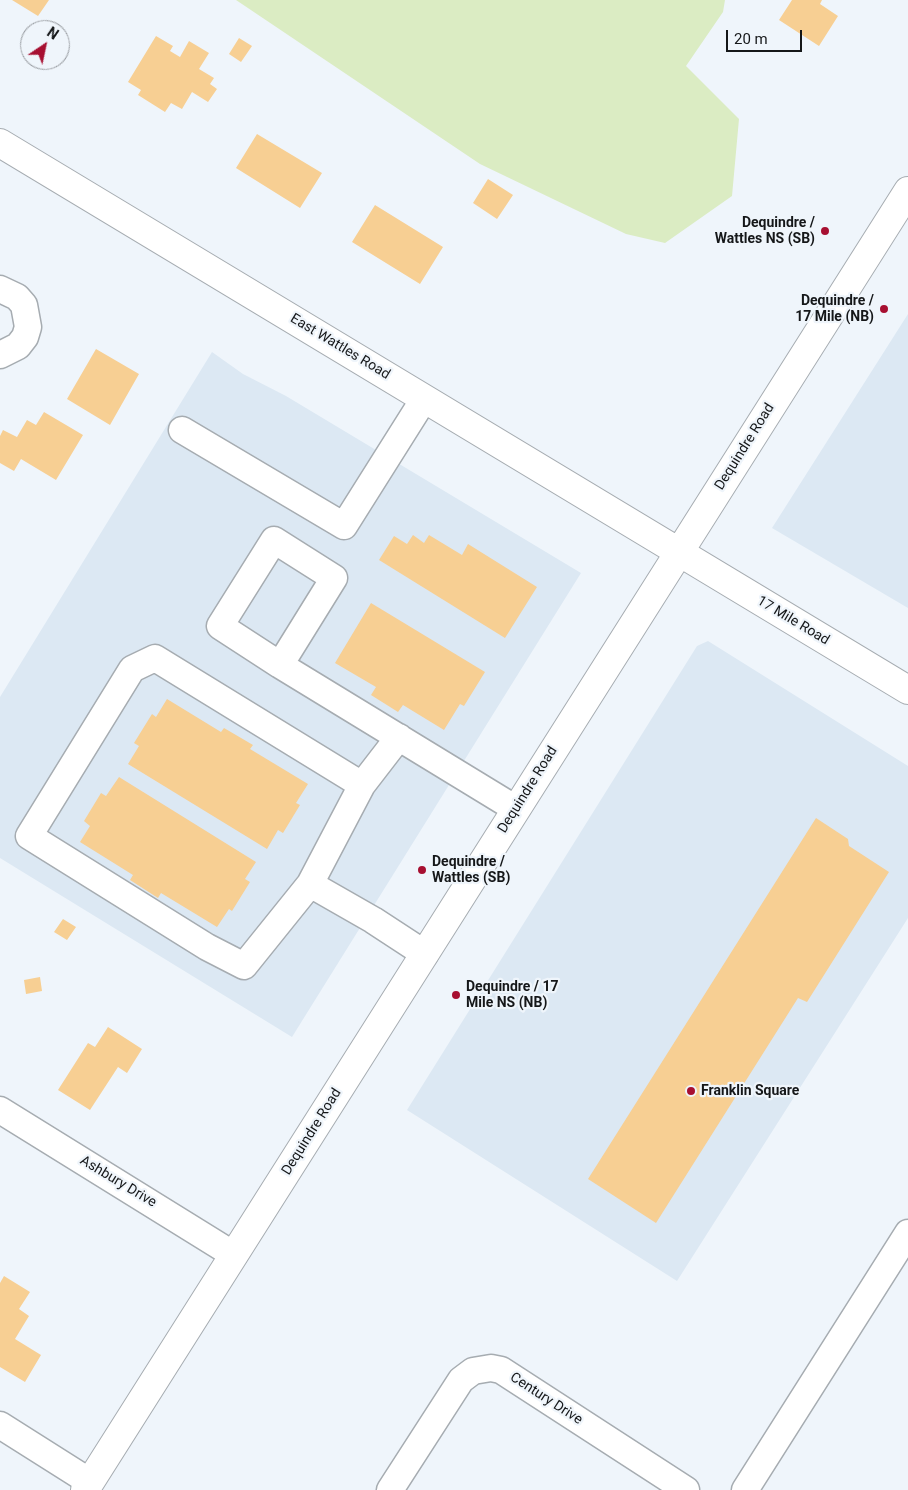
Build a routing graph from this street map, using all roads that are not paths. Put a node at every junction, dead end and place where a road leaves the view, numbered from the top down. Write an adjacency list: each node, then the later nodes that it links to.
1 (0, 143): 5 (main road, East Wattles Road)
2 (908, 191): 7 (main road, Dequindre Road)
3 (0, 289): 4 (street)
4 (0, 355)
5 (424, 399): 6 (street); 7 (main road, East Wattles Road)
6 (182, 430)
7 (679, 552): 9 (main road, 17 Mile Road); 12 (main road, Dequindre Road)
8 (280, 665): 8 (street); 10 (street)
9 (908, 690)
10 (398, 737): 11 (street); 12 (street)
11 (362, 785): 13 (street); 13 (street)
12 (516, 809): 14 (main road, Dequindre Road)
13 (310, 884): 14 (street)
14 (425, 954): 17 (main road, Dequindre Road)
15 (0, 1110): 17 (street, Ashbury Drive)
16 (908, 1233): 22 (street)
17 (234, 1255): 19 (main road, Dequindre Road)
18 (0, 1425): 19 (street)
19 (88, 1486)
20 (390, 1490): 21 (street, Century Drive)
21 (686, 1490)
22 (745, 1490)

